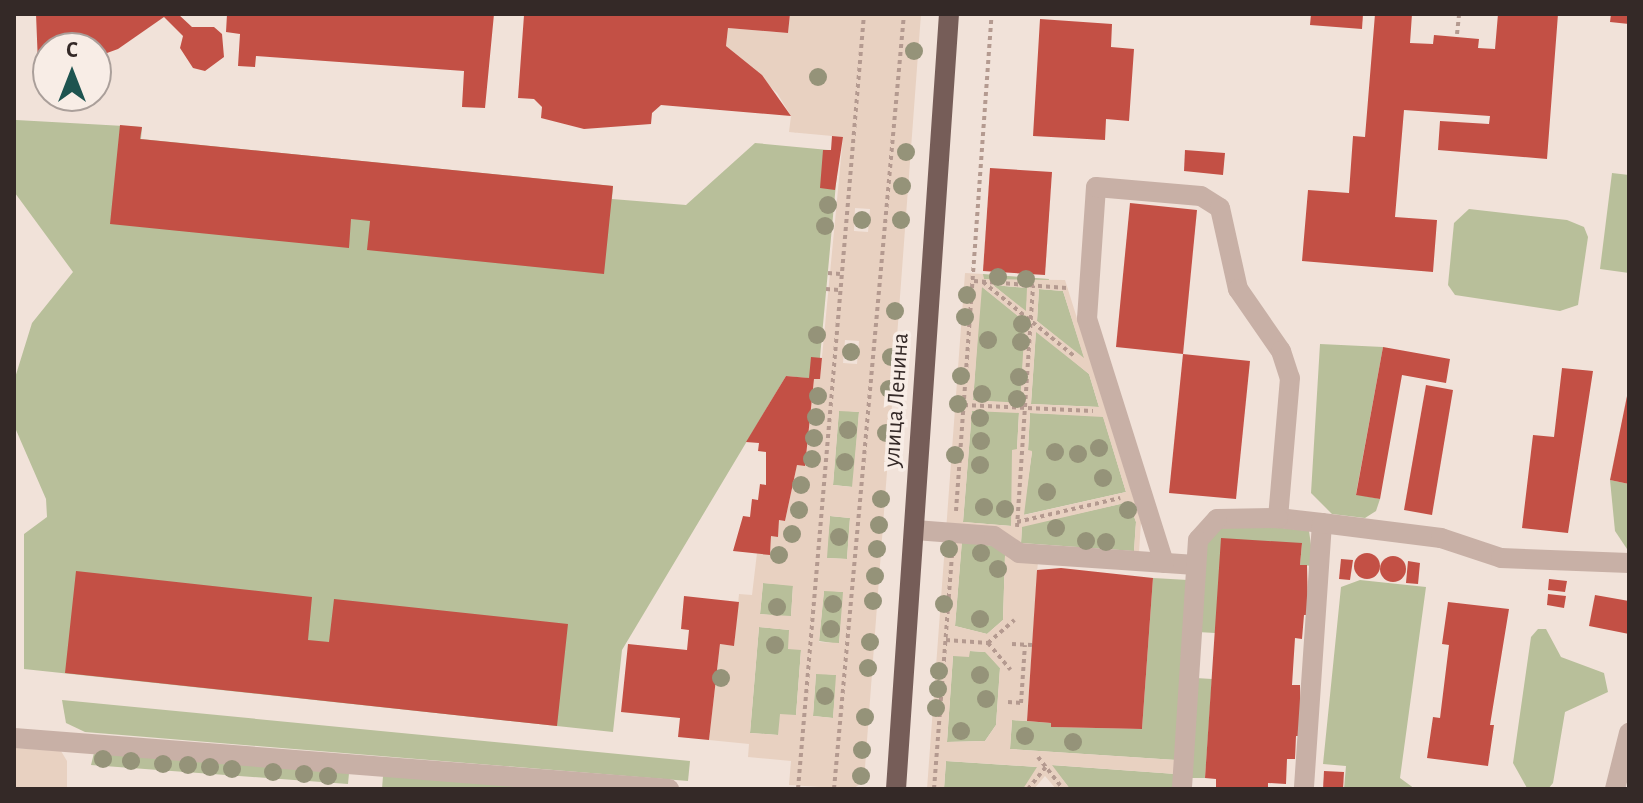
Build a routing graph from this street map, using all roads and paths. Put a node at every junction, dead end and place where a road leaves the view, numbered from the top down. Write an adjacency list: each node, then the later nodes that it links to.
1 (864, 14): 8 (path)
2 (904, 14): 44 (path)
3 (949, 14): 24 (main road, улица Ленина)
4 (992, 14): 9 (path)
5 (1459, 14): 6 (path)
6 (1457, 34)
7 (828, 273): 8 (path)
8 (840, 274): 13 (path)
9 (974, 281): 10 (path); 17 (path)
10 (983, 282): 11 (path); 15 (path)
11 (1033, 286): 14 (path); 15 (path)
12 (826, 289): 13 (path)
13 (839, 290): 43 (path)
14 (1088, 290): 21 (street); 27 (street)
15 (1031, 321): 16 (path); 18 (path)
16 (1079, 359)
17 (964, 405): 18 (path); 25 (path)
18 (1025, 408): 19 (path); 22 (path)
19 (1104, 411)
20 (1130, 496): 22 (path)
21 (1278, 518): 23 (street); 29 (street)
22 (1017, 522): 26 (path)
23 (1322, 523): 28 (street); 50 (street)
24 (915, 530): 25 (street); 45 (main road, улица Ленина)
25 (954, 532): 26 (street); 31 (path)
26 (1015, 549): 27 (street)
27 (1164, 563): 29 (street)
28 (1629, 563)
29 (1196, 565): 49 (street)
30 (1014, 620): 32 (path)
31 (946, 640): 32 (path); 46 (path)
32 (988, 643): 36 (path)
33 (1012, 644): 34 (path)
34 (1025, 645): 35 (path); 37 (path)
35 (1032, 645)
36 (1011, 670)
37 (1008, 702)
38 (1629, 733): 51 (street)
39 (14, 738): 42 (street)
40 (1038, 757): 41 (path)
41 (1046, 767): 47 (path); 48 (path)
42 (669, 789)
43 (798, 789)
44 (834, 789)
45 (896, 789)
46 (934, 789)
47 (1028, 789)
48 (1063, 789)
49 (1182, 789)
50 (1304, 789)
51 (1615, 789)

